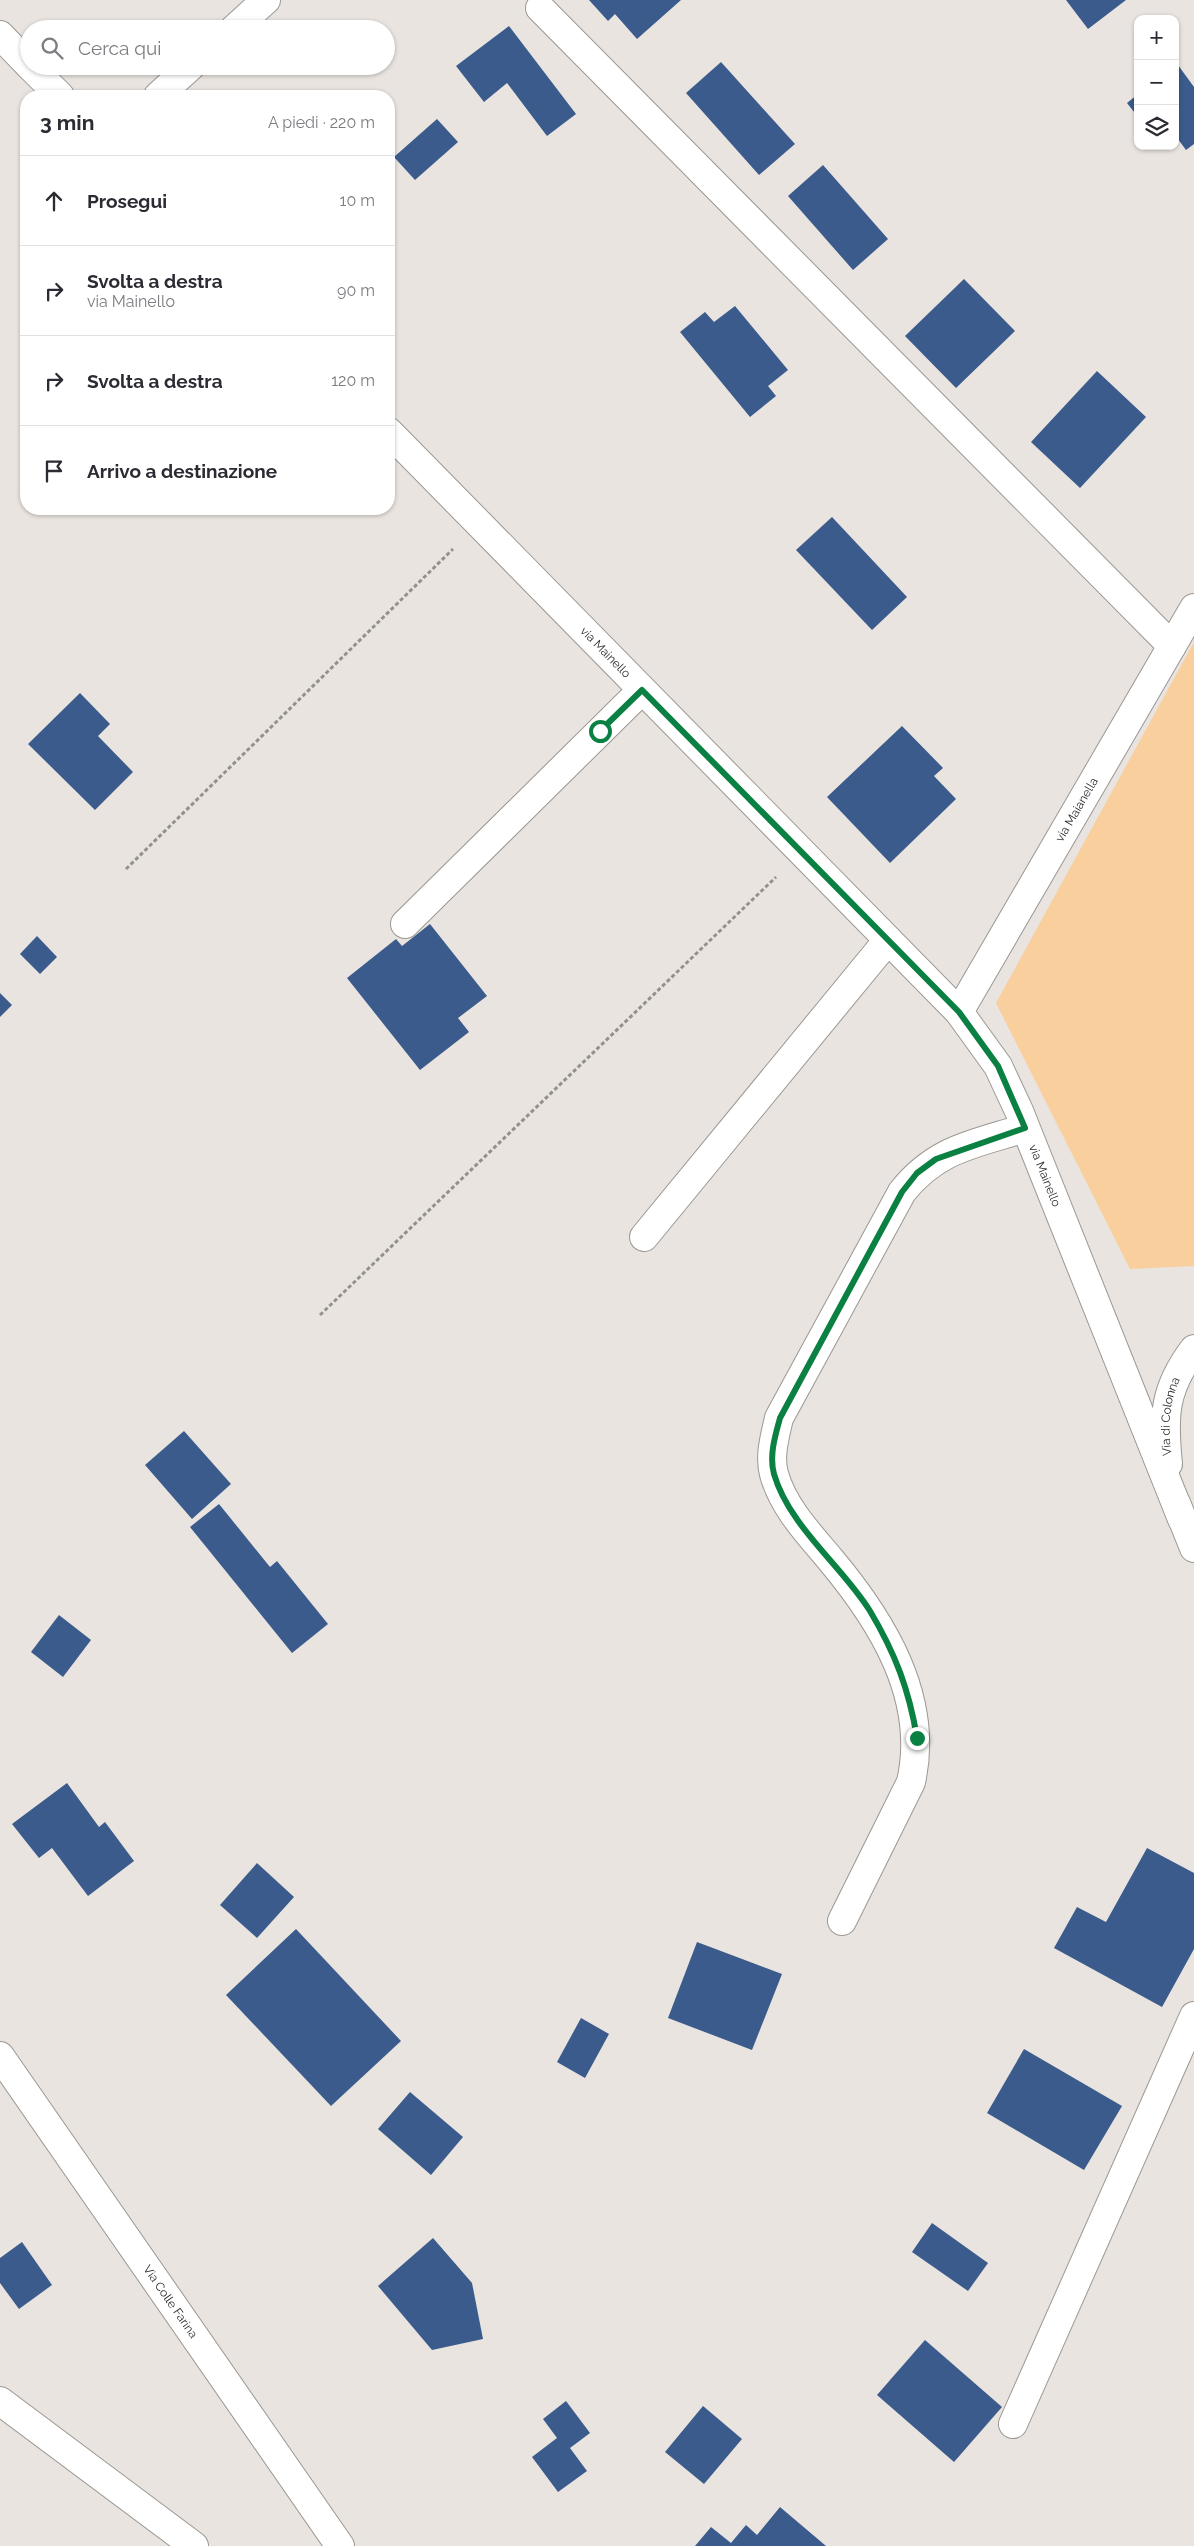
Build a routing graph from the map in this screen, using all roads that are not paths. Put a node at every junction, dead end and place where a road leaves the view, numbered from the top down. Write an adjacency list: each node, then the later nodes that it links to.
1 (266, 0): 3 (street)
2 (540, 8): 12 (street)
3 (244, 20)
4 (0, 35): 5 (street)
5 (20, 55)
6 (40, 75): 8 (street)
7 (181, 75): 9 (street)
8 (54, 90)
9 (165, 90)
10 (395, 438): 13 (street, via Mainello)
11 (1194, 608): 12 (street, via Maianella)
12 (1172, 646): 16 (street, via Maianella)
13 (642, 690): 14 (street); 15 (street, via Mainello)
14 (405, 924)
15 (888, 940): 16 (street, via Mainello); 18 (street)
16 (959, 1012): 17 (street, via Mainello)
17 (1025, 1128): 20 (street, via Mainello); 22 (street)
18 (644, 1237)
19 (1194, 1349): 20 (street, Via di Colonna)
20 (1182, 1519): 21 (street, Via di Colonna)
21 (1194, 1548)
22 (842, 1921)
23 (1194, 2016): 26 (street)
24 (0, 2056): 28 (street, Via Colle Farina)
25 (0, 2402): 27 (street)
26 (1013, 2424)
27 (194, 2546)
28 (340, 2546)

